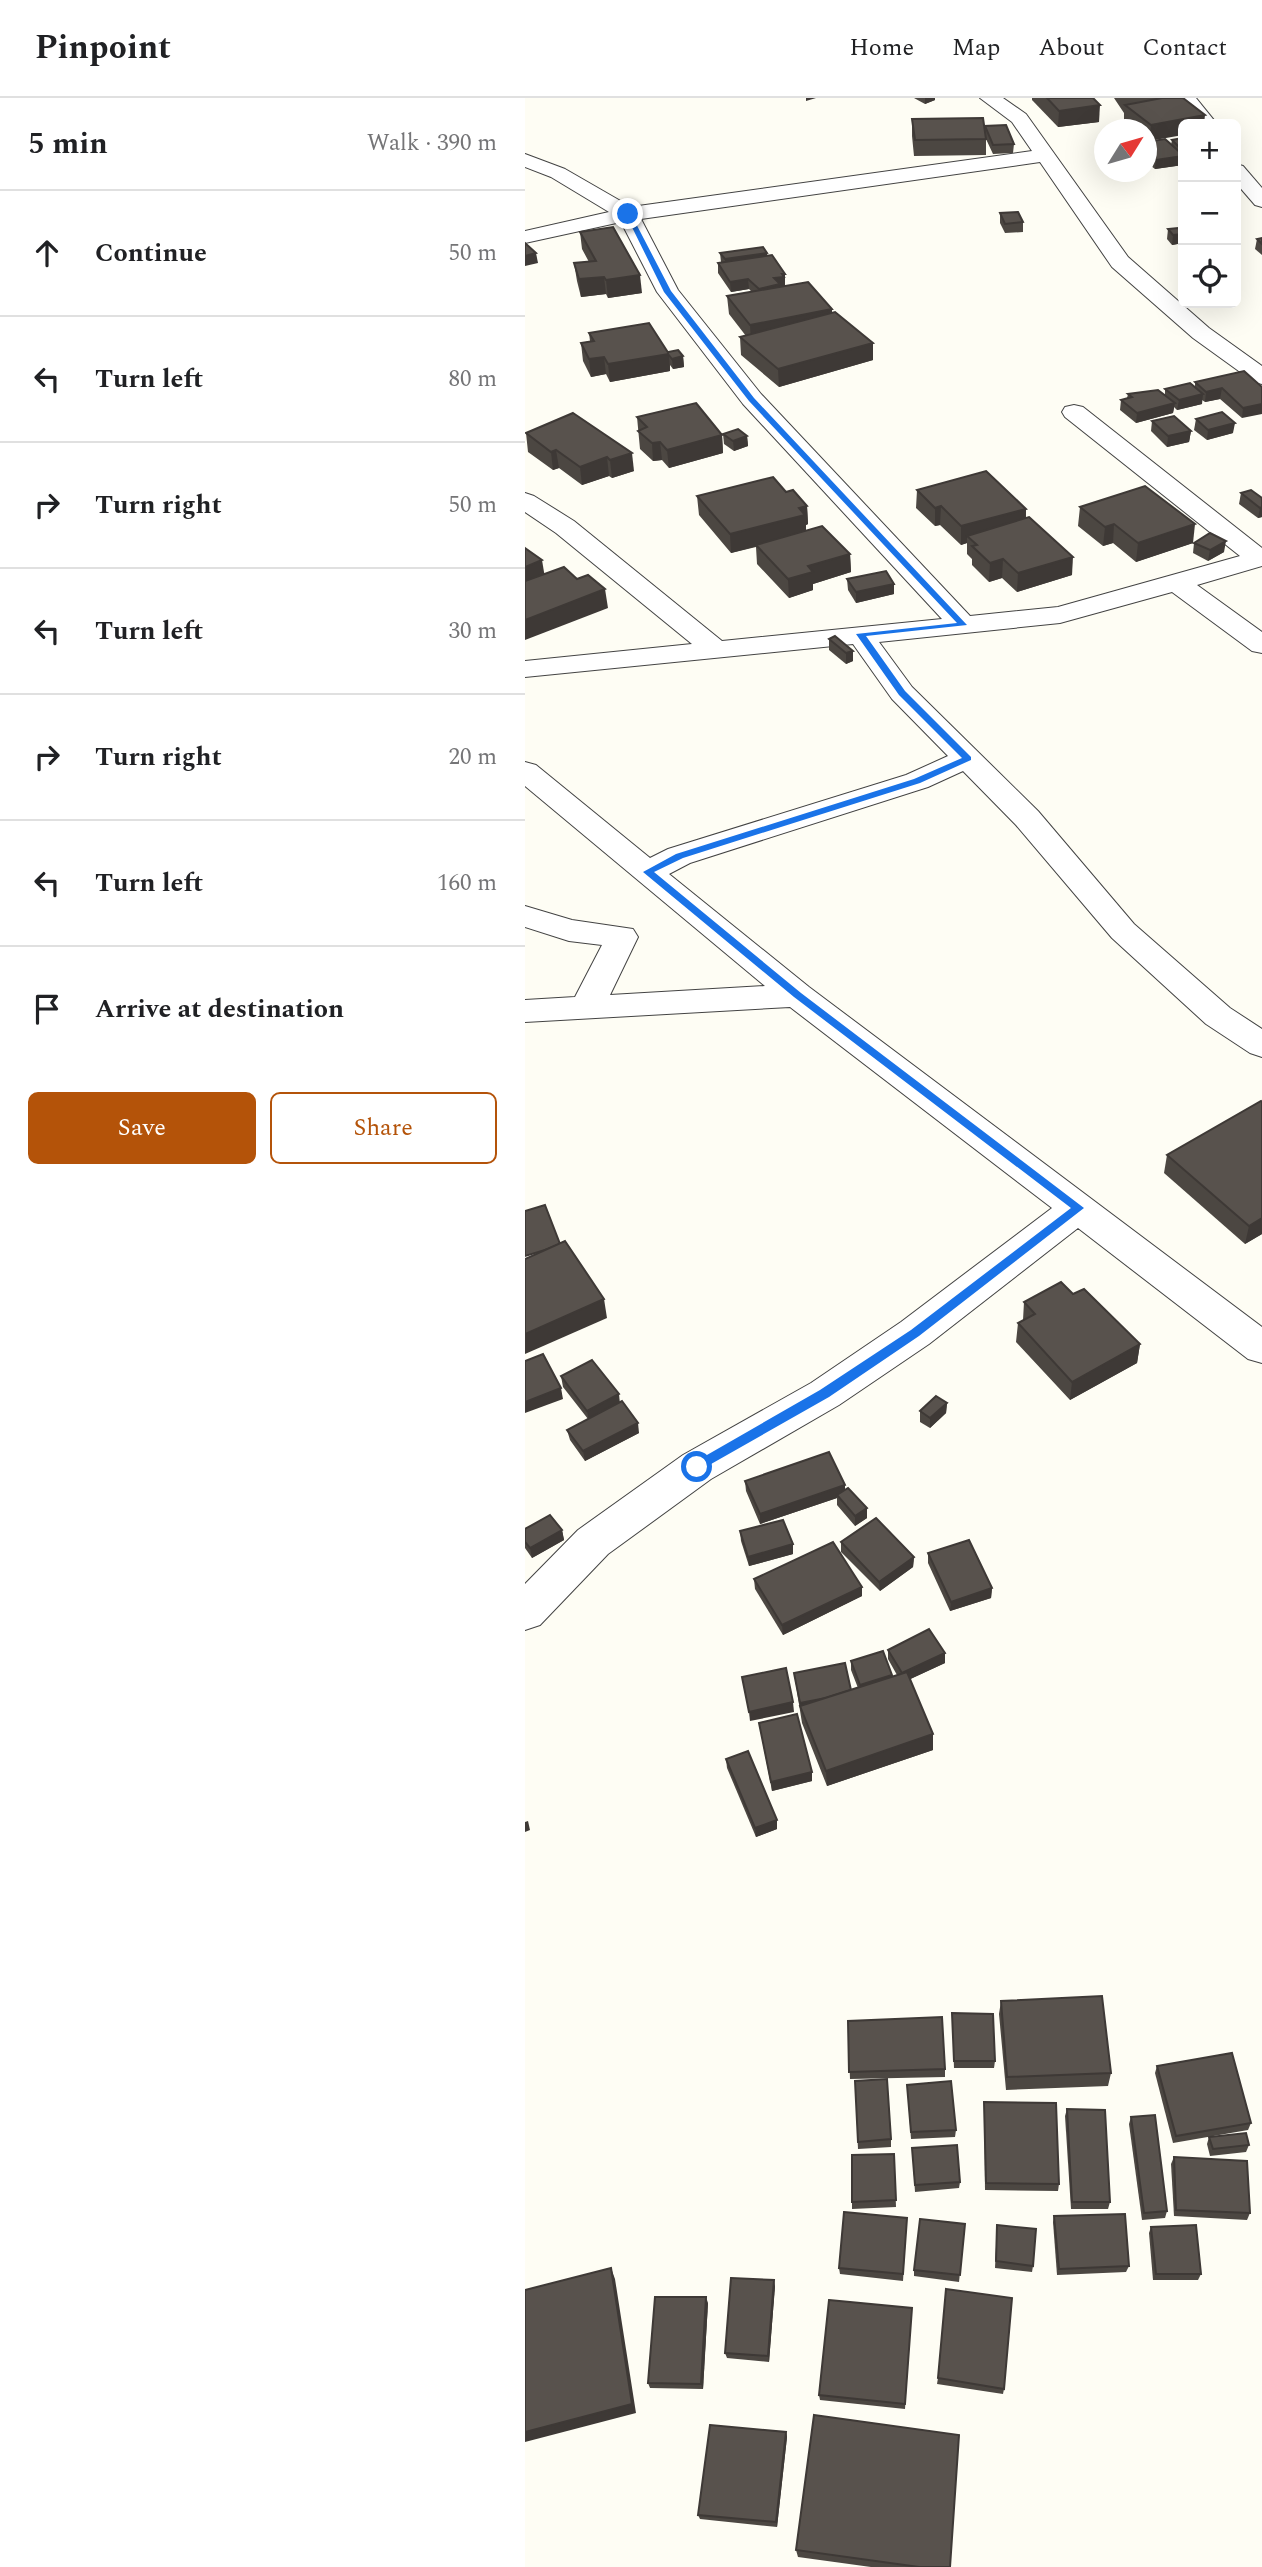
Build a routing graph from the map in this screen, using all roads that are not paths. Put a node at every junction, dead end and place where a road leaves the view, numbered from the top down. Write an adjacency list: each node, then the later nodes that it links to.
1 (990, 98): 4 (street)
2 (1186, 98): 3 (street)
3 (1203, 119)
4 (1045, 155): 8 (street); 10 (street)
5 (528, 157): 8 (street)
6 (1241, 176): 7 (street)
7 (1262, 201)
8 (628, 214): 9 (street); 15 (street)
9 (525, 237)
10 (1262, 377)
11 (1074, 412): 13 (street)
12 (525, 501): 18 (street)
13 (1261, 559): 14 (street)
14 (1177, 583): 15 (street); 17 (street)
15 (963, 625): 16 (street)
16 (860, 634): 18 (street); 20 (street)
17 (1262, 645)
18 (714, 648): 19 (street)
19 (525, 668)
20 (968, 758): 22 (street); 27 (street)
21 (525, 771): 22 (street)
22 (648, 872): 24 (street)
23 (525, 916): 25 (street)
24 (797, 995): 25 (street); 28 (street)
25 (587, 1007): 26 (street)
26 (525, 1011)
27 (1262, 1045)
28 (1078, 1208): 29 (street); 30 (street)
29 (1262, 1348)
30 (525, 1612)

